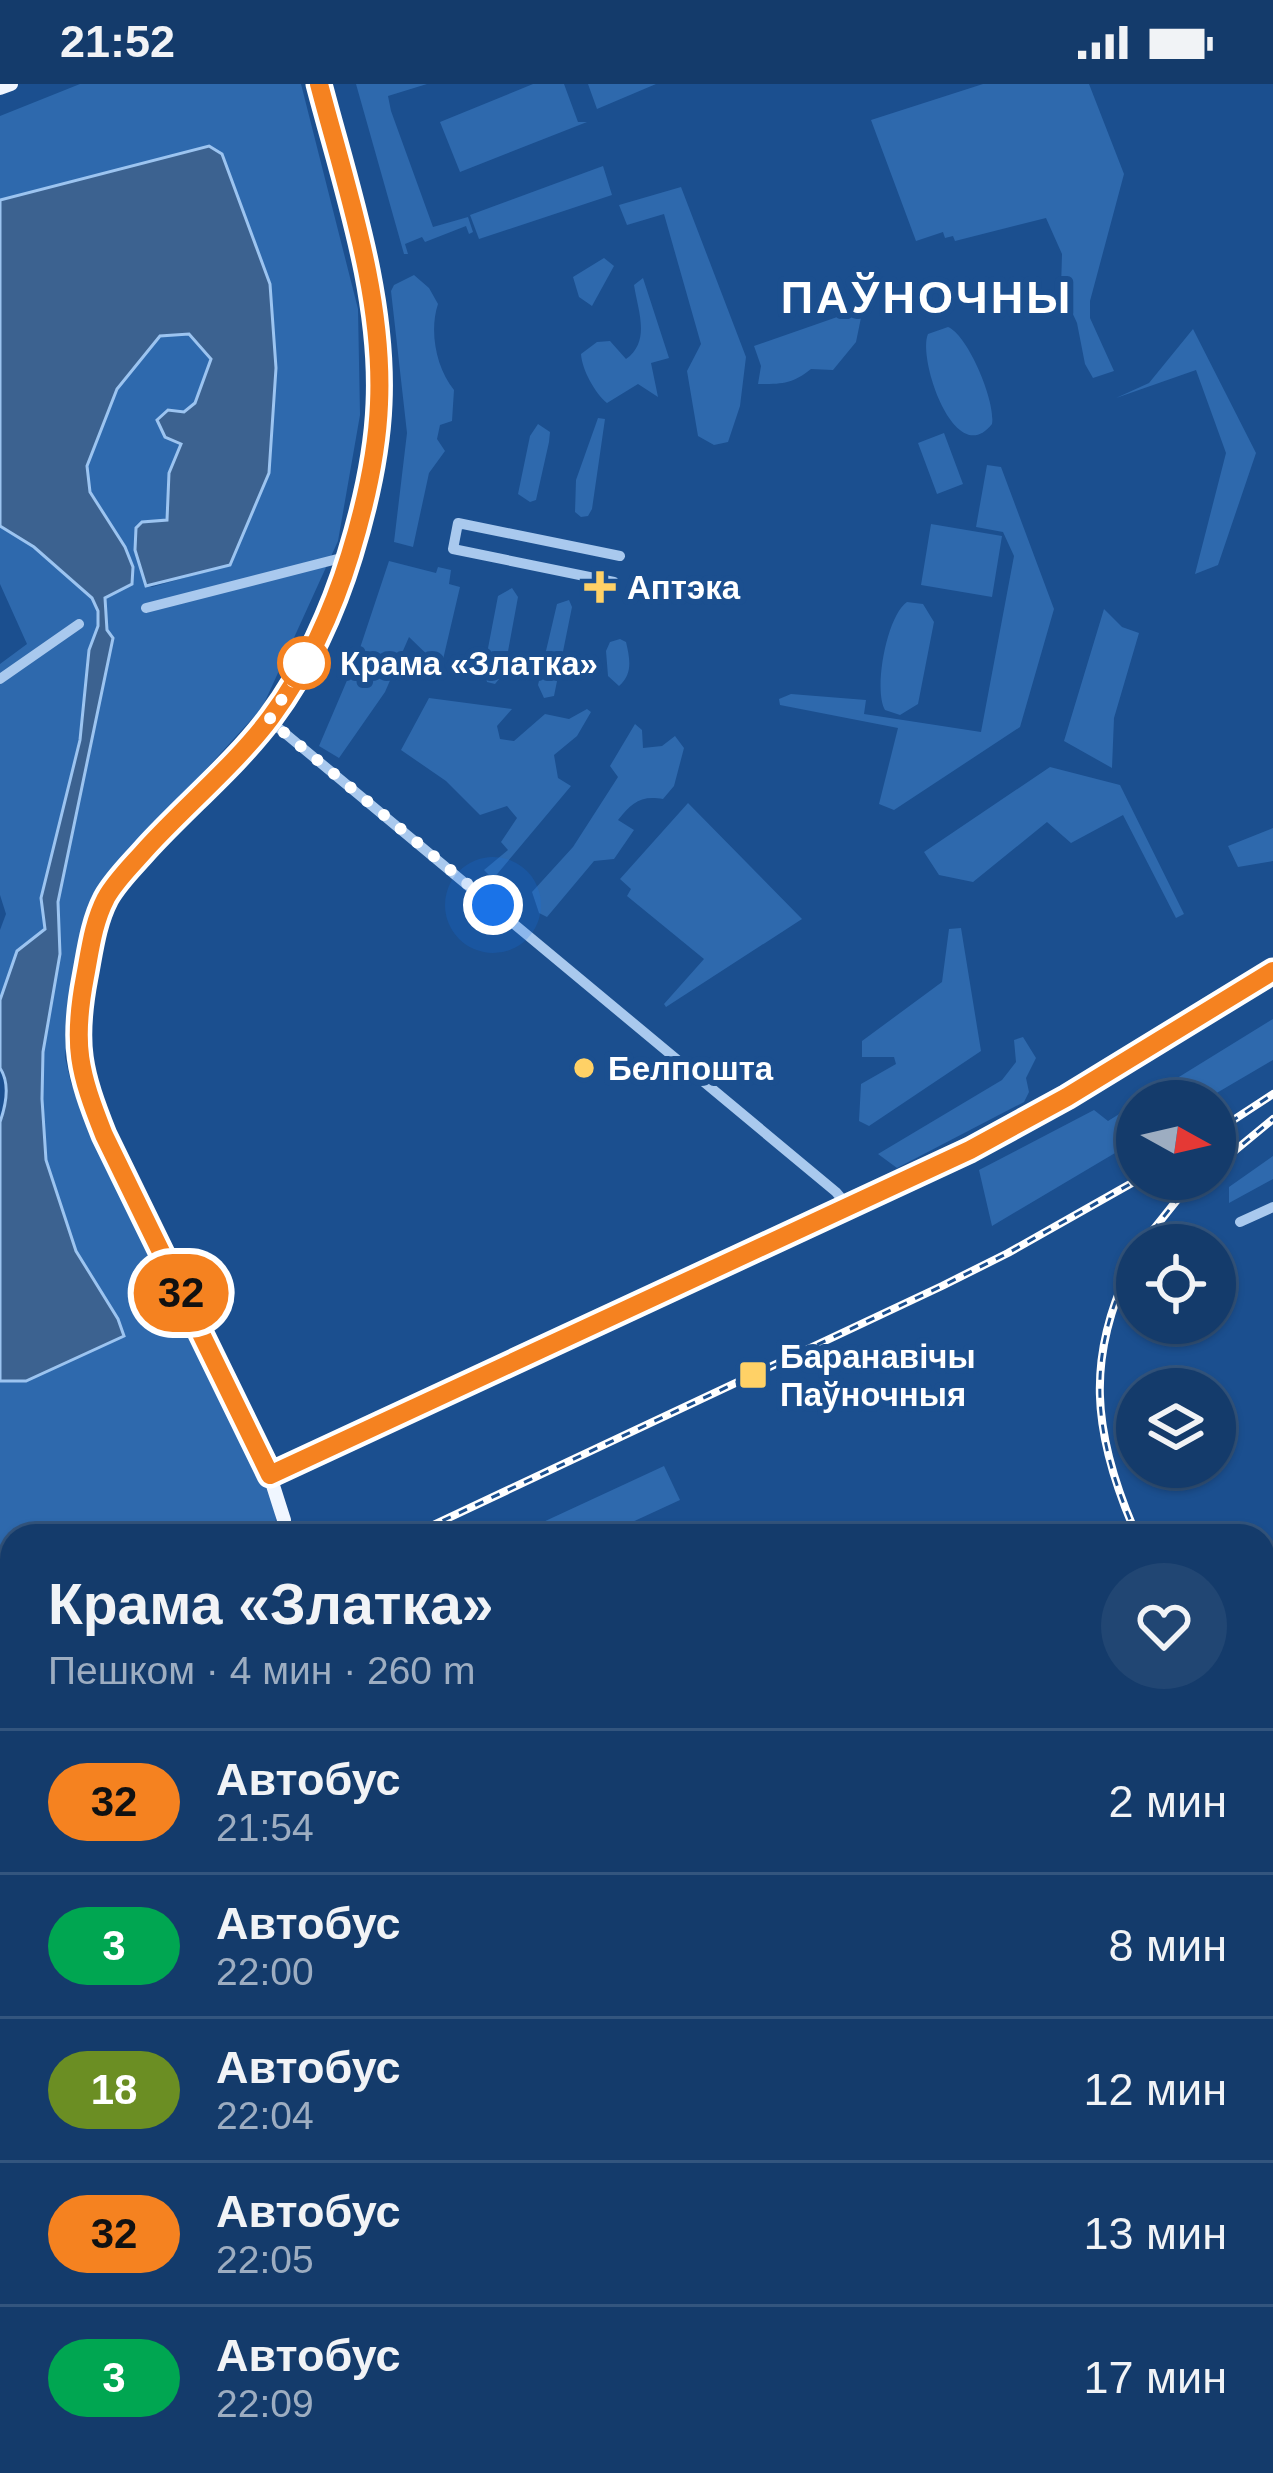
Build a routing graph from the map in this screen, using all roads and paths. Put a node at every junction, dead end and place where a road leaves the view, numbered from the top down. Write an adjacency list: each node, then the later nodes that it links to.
1 (10, 84): 3 (main road)
2 (319, 84): 4 (street)
3 (0, 88)
4 (350, 556): 7 (street); 10 (street)
5 (620, 556): 6 (street)
6 (614, 582)
7 (146, 608)
8 (79, 624): 9 (street)
9 (0, 679)
10 (269, 720): 12 (street); 15 (street)
11 (1273, 971): 12 (main road)
12 (847, 1205): 15 (main road)
13 (1273, 1207): 14 (street)
14 (1240, 1222)
15 (270, 1475): 16 (main road)
16 (283, 1524)

